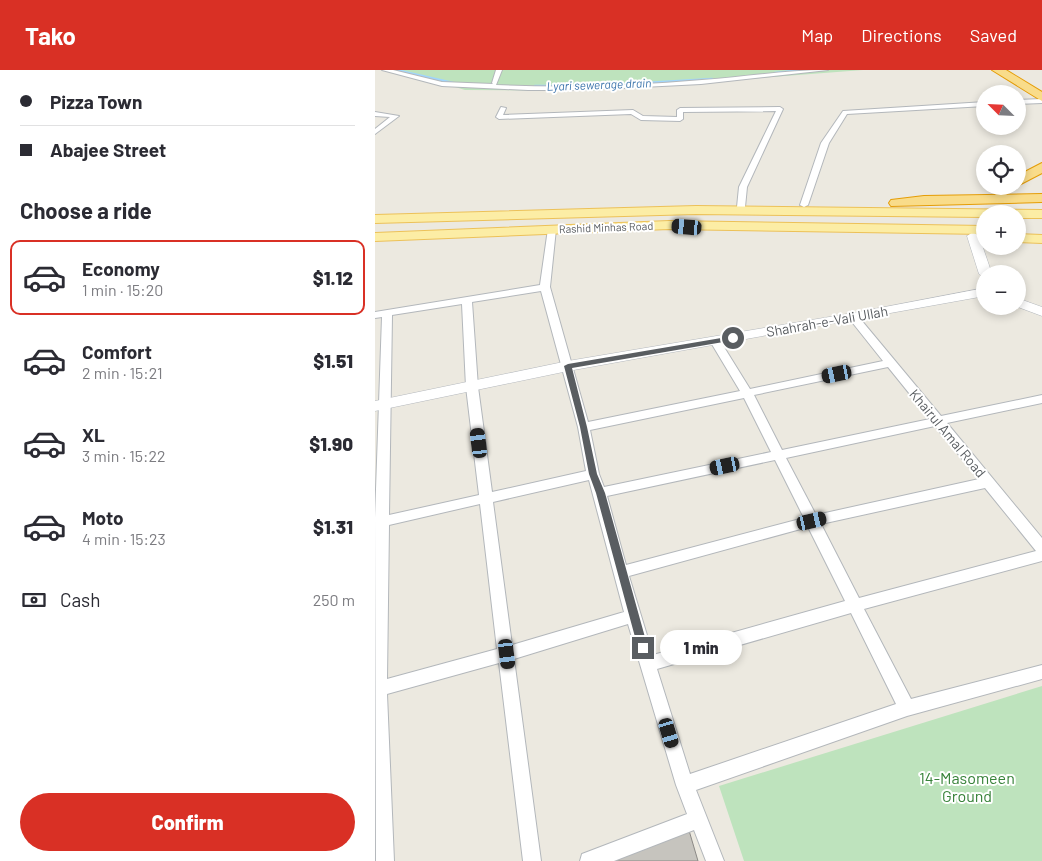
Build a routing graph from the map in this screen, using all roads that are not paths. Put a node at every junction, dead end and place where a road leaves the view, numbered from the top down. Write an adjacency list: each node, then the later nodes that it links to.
1 (385, 70): 3 (street)
2 (499, 70): 5 (street)
3 (825, 70)
4 (1003, 73): 6 (highway)
5 (495, 83)
6 (1042, 99): 8 (street)
7 (783, 100): 11 (street)
8 (1026, 101)
9 (976, 105): 20 (street)
10 (503, 108): 11 (street)
11 (780, 109): 22 (street)
12 (375, 114): 13 (street)
13 (375, 132)
14 (1042, 168): 15 (highway)
15 (1026, 177)
16 (988, 195): 18 (highway)
17 (1042, 198): 18 (highway)
18 (975, 201): 19 (highway)
19 (896, 204): 20 (main road); 21 (main road)
20 (804, 205): 22 (main road)
21 (1042, 206)
22 (741, 207): 23 (main road)
23 (696, 210): 24 (main road, Rashid Minhas Road); 26 (main road, Rashid Minhas Road)
24 (952, 212): 25 (main road)
25 (1042, 214)
26 (375, 219)
27 (669, 225): 28 (main road, Rashid Minhas Road); 31 (main road, Rashid Minhas Road); 32 (main road)
28 (552, 229): 33 (main road, Rashid Minhas Road); 36 (street)
29 (1026, 230): 30 (main road)
30 (1042, 230)
31 (976, 233)
32 (976, 234)
33 (375, 237)
34 (1026, 238): 35 (main road)
35 (1042, 238)
36 (545, 287): 38 (street); 46 (street)
37 (976, 294): 43 (street, Shahrah-e-Vali Ullah)
38 (467, 300): 41 (street); 47 (street)
39 (1026, 306): 40 (street)
40 (1042, 312)
41 (387, 313): 42 (street); 50 (street)
42 (375, 315)
43 (853, 317): 44 (street, Shahrah-e-Vali Ullah); 45 (street, Khairul Amal Road)
44 (715, 341): 46 (street, Shahrah-e-Vali Ullah); 48 (street)
45 (891, 363): 48 (street); 51 (street, Khairul Amal Road)
46 (568, 366): 47 (street, Shahrah-e-Vali Ullah); 52 (street)
47 (472, 387): 50 (street, Shahrah-e-Vali Ullah); 57 (street)
48 (747, 393): 52 (street); 53 (street)
49 (1042, 399): 51 (street)
50 (380, 405): 59 (street)
51 (937, 421): 53 (street); 55 (street, Khairul Amal Road)
52 (584, 427): 54 (street)
53 (778, 454): 56 (street); 58 (street)
54 (593, 474): 56 (street); 57 (street)
55 (989, 482): 58 (street); 60 (street, Khairul Amal Road)
56 (600, 493): 62 (street)
57 (486, 499): 59 (street); 65 (street)
58 (812, 521): 62 (street); 63 (street)
59 (379, 522): 68 (street)
60 (1042, 548)
61 (1042, 555): 63 (street)
62 (622, 572): 64 (street)
63 (855, 605): 66 (street); 69 (street)
64 (633, 616): 65 (street); 66 (street)
65 (507, 654): 68 (street); 73 (street)
66 (648, 664): 70 (street)
67 (1042, 672): 69 (street)
68 (377, 689): 72 (street)
69 (907, 708): 70 (street)
70 (685, 784): 71 (street)
71 (699, 819): 74 (street); 75 (street)
72 (385, 861)
73 (533, 861)
74 (589, 861)
75 (715, 861)

